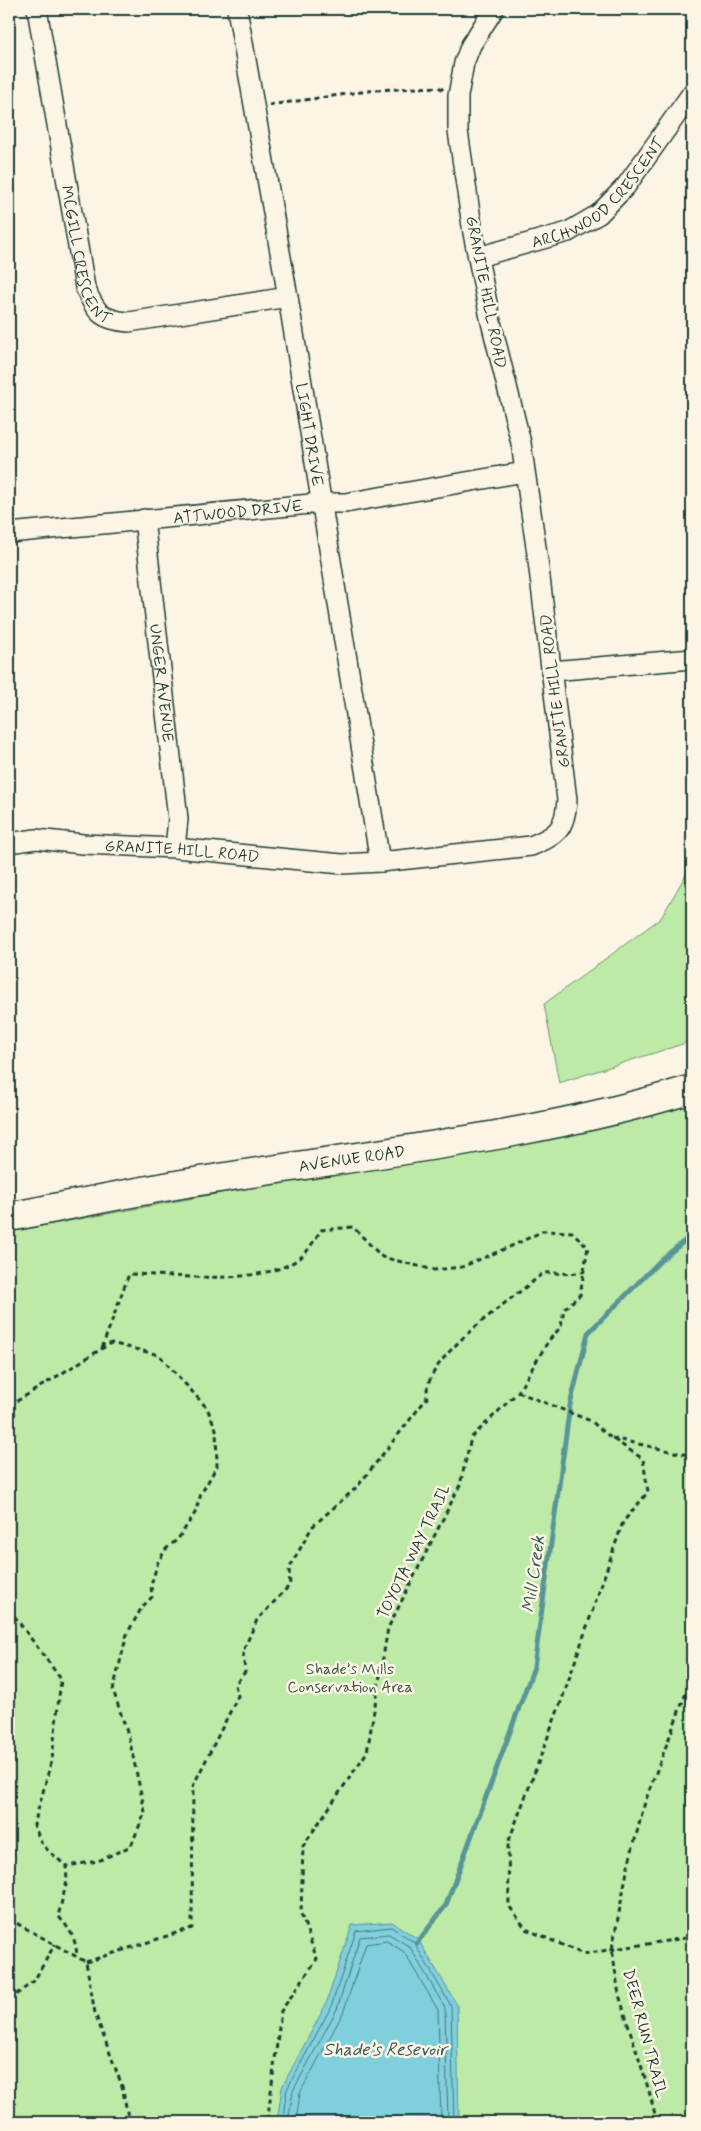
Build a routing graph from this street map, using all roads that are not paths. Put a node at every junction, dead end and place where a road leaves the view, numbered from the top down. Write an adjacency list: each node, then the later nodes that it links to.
1 (36, 9): 6 (street, MCGILL CRESCENT)
2 (237, 9): 6 (street, LIGHT DRIVE)
3 (494, 9): 5 (street, GRANITE HILL ROAD)
4 (692, 93): 5 (street, ARCHWOOD CRESCENT)
5 (478, 257): 7 (street, GRANITE HILL ROAD)
6 (288, 297): 8 (street, LIGHT DRIVE)
7 (524, 472): 8 (street, ATTWOOD DRIVE); 12 (street, GRANITE HILL ROAD)
8 (321, 503): 9 (street, ATTWOOD DRIVE); 15 (street, LIGHT DRIVE)
9 (144, 518): 10 (street, ATTWOOD DRIVE); 14 (street, UNGER AVENUE)
10 (9, 533)
11 (692, 659): 12 (street)
12 (551, 671): 15 (street, GRANITE HILL ROAD)
13 (9, 843): 14 (street, GRANITE HILL ROAD)
14 (175, 848): 15 (street, GRANITE HILL ROAD)
15 (380, 862)
16 (692, 1089): 17 (street, AVENUE ROAD)
17 (9, 1217)

